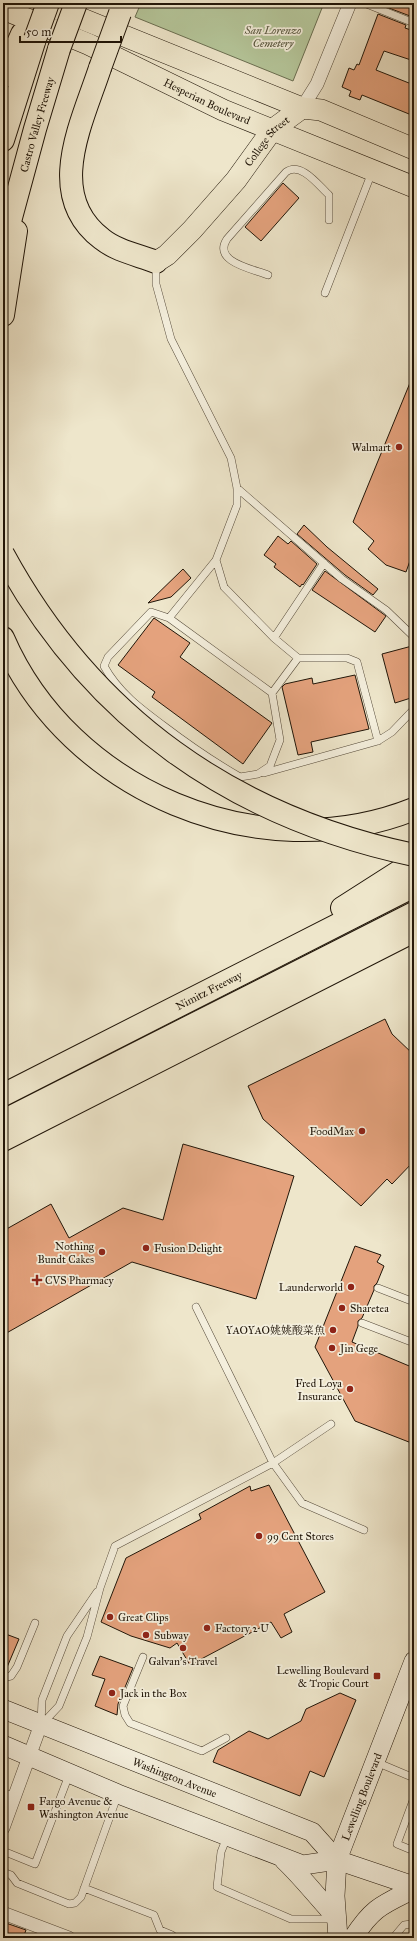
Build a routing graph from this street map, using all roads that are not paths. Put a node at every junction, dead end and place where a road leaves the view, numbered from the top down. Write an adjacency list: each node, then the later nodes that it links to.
1 (36, 3): 10 (highway)
2 (43, 3): 12 (main road)
3 (48, 3): 10 (highway, bridge)
4 (76, 3): 16 (highway, Castro Valley Freeway, bridge)
5 (350, 3): 12 (street, College Street)
6 (364, 3): 9 (lane)
7 (122, 8): 21 (highway, bridge)
8 (3, 9): 13 (main road, Hesperian Boulevard)
9 (414, 23)
10 (28, 37): 11 (highway); 14 (highway)
11 (3, 78)
12 (302, 108): 13 (main road, College Street); 15 (main road)
13 (272, 130): 17 (main road, Hesperian Boulevard); 21 (main road, College Street)
14 (3, 140)
15 (414, 149)
16 (27, 157): 20 (highway, Castro Valley Freeway); 24 (highway)
17 (372, 171): 18 (main road, Hesperian Boulevard); 23 (lane)
18 (414, 187)
19 (329, 220): 22 (lane)
20 (3, 247)
21 (156, 262): 25 (lane)
22 (268, 275)
23 (325, 293)
24 (3, 316)
25 (237, 488): 27 (lane); 28 (lane)
26 (3, 554): 39 (highway, bridge)
27 (216, 560): 29 (lane); 32 (lane)
28 (324, 563): 30 (lane); 32 (lane)
29 (169, 618): 34 (lane); 37 (lane)
30 (414, 637)
31 (3, 638): 38 (highway)
32 (274, 638): 33 (lane)
33 (298, 658): 34 (lane); 36 (lane)
34 (272, 694): 37 (lane)
35 (414, 709): 36 (lane)
36 (378, 741): 37 (lane)
37 (258, 774)
38 (414, 809)
39 (414, 855)
40 (414, 862): 45 (highway)
41 (414, 886): 45 (highway, Nimitz Freeway)
42 (414, 913): 51 (highway)
43 (414, 931): 46 (highway)
44 (414, 947): 46 (highway)
45 (234, 978): 47 (highway, Nimitz Freeway)
46 (168, 1058): 50 (highway)
47 (33, 1080): 48 (highway); 49 (highway, Nimitz Freeway)
48 (3, 1091)
49 (3, 1095)
50 (46, 1118): 52 (highway); 53 (highway)
51 (3, 1121)
52 (3, 1140)
53 (3, 1152)
54 (378, 1288): 55 (lane)
55 (414, 1302)
56 (196, 1307): 60 (lane)
57 (362, 1323): 58 (lane)
58 (414, 1343)
59 (331, 1424): 60 (lane)
60 (273, 1463): 61 (lane); 62 (lane)
61 (364, 1530)
62 (100, 1588): 68 (lane); 68 (lane)
63 (35, 1623): 66 (lane)
64 (142, 1657): 69 (lane)
65 (412, 1671): 72 (main road, Lewelling Boulevard)
66 (3, 1678)
67 (3, 1709): 68 (main road, Washington Avenue)
68 (41, 1724): 71 (street); 83 (main road, Washington Avenue)
69 (226, 1738)
70 (3, 1745): 71 (main road, Washington Avenue)
71 (29, 1756): 73 (main road, Washington Avenue); 76 (street)
72 (374, 1762): 74 (lane); 83 (main road, Lewelling Boulevard)
73 (69, 1774): 75 (main road, Washington Avenue); 80 (lane)
74 (414, 1778)
75 (118, 1794): 79 (main road, Washington Avenue); 85 (lane)
76 (9, 1795): 78 (street)
77 (414, 1798): 81 (lane)
78 (3, 1828)
79 (227, 1837): 82 (main road, Washington Avenue); 88 (lane)
80 (3, 1851)
81 (414, 1851)
82 (278, 1855): 83 (main road, Washington Avenue); 88 (main road)
83 (337, 1860): 86 (main road, Washington Avenue); 88 (main road, Lewelling Boulevard)
84 (3, 1872): 85 (lane)
85 (84, 1888): 90 (lane)
86 (414, 1888): 93 (main road)
87 (3, 1913): 91 (street)
88 (336, 1918): 92 (main road, Lewelling Boulevard)
89 (414, 1926): 94 (lane)
90 (172, 1935)
91 (69, 1938)
92 (338, 1938)
93 (354, 1938)
94 (393, 1938)

